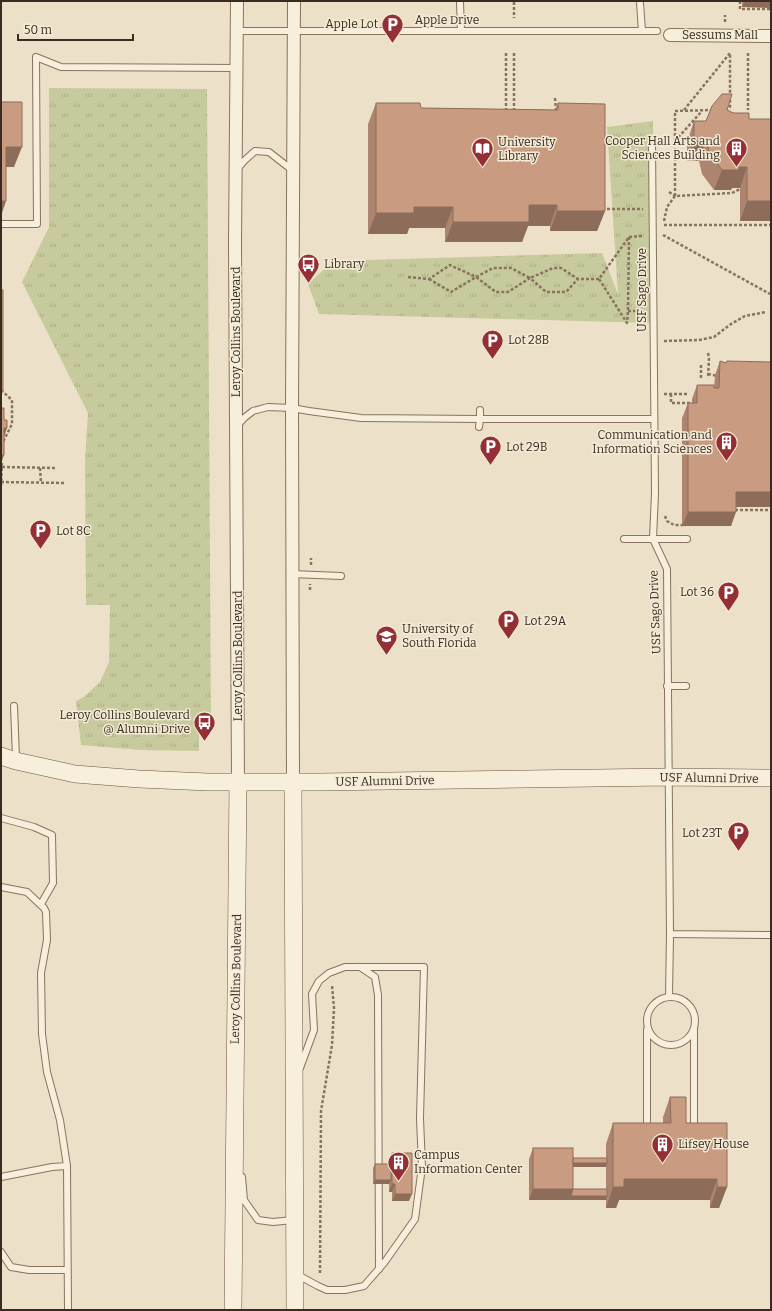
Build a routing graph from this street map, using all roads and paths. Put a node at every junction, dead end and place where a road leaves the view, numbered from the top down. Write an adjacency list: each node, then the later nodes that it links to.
1 (237, 1): 10 (street, Leroy Collins Boulevard)
2 (294, 1): 9 (street)
3 (740, 1): 7 (path)
4 (460, 2): 11 (lane)
5 (514, 2): 8 (path)
6 (640, 3): 12 (lane)
7 (771, 10)
8 (514, 18)
9 (294, 30): 10 (lane, Apple Drive); 11 (lane, Apple Drive); 32 (street)
10 (237, 31): 19 (street, Leroy Collins Boulevard)
11 (461, 31): 12 (lane, Apple Drive)
12 (642, 31): 13 (lane, Apple Drive)
13 (657, 31)
14 (670, 35): 15 (street, Sessums Mall)
15 (771, 36)
16 (506, 53): 21 (path)
17 (514, 53): 28 (path)
18 (748, 53): 26 (path)
19 (237, 68): 31 (street, Leroy Collins Boulevard); 38 (lane)
20 (555, 98): 22 (path)
21 (506, 109)
22 (556, 110)
23 (702, 110): 24 (path); 27 (path); 29 (path)
24 (713, 110)
25 (730, 110): 27 (path)
26 (748, 110)
27 (684, 111): 29 (path)
28 (514, 115)
29 (675, 142): 35 (path)
30 (652, 143): 68 (lane, USF Sago Drive)
31 (236, 169): 32 (lane); 69 (street, Leroy Collins Boulevard)
32 (293, 171): 65 (street)
33 (731, 189): 35 (path)
34 (669, 192): 35 (path)
35 (675, 196): 39 (path)
36 (597, 209): 37 (path)
37 (634, 209)
38 (1, 224)
39 (664, 225): 40 (path); 41 (path)
40 (771, 225)
41 (664, 235): 42 (path); 49 (path)
42 (664, 243)
43 (408, 277): 46 (path)
44 (476, 277): 45 (path); 45 (path); 46 (path); 46 (path)
45 (530, 278): 47 (path); 47 (path)
46 (429, 279)
47 (578, 279): 48 (path)
48 (599, 279): 48 (path)
49 (770, 294)
50 (766, 312): 52 (path)
51 (664, 335): 52 (path)
52 (664, 340): 53 (path)
53 (665, 347)
54 (708, 353): 56 (path)
55 (701, 365): 58 (path)
56 (708, 374): 57 (path); 59 (path)
57 (721, 377)
58 (701, 378)
59 (708, 378)
60 (664, 387): 62 (path)
61 (1, 390): 71 (path)
62 (671, 394): 63 (path); 64 (path)
63 (688, 394)
64 (692, 404)
65 (292, 408): 67 (lane); 69 (lane); 89 (street)
66 (480, 410): 67 (lane)
67 (480, 418): 68 (lane); 70 (lane)
68 (654, 418): 87 (lane, USF Sago Drive)
69 (236, 427): 97 (street, Leroy Collins Boulevard)
70 (479, 427)
71 (2, 448)
72 (2, 454): 73 (path)
73 (2, 467): 74 (path); 76 (path)
74 (40, 468): 75 (path); 77 (path)
75 (55, 468)
76 (1, 482): 77 (path); 79 (path)
77 (41, 483): 78 (path)
78 (64, 483)
79 (1, 486)
80 (762, 507): 82 (path)
81 (734, 510): 82 (path)
82 (757, 510): 83 (path)
83 (771, 510)
84 (665, 514): 85 (path)
85 (689, 525)
86 (624, 538): 87 (lane)
87 (653, 538): 88 (lane); 91 (lane, USF Sago Drive)
88 (687, 538)
89 (292, 574): 90 (lane); 98 (street)
90 (341, 576)
91 (667, 686): 92 (lane); 95 (lane, USF Sago Drive)
92 (686, 686)
93 (14, 706): 94 (lane)
94 (8, 759): 97 (street, USF Alumni Drive)
95 (668, 777): 96 (street, USF Alumni Drive); 98 (street, USF Alumni Drive); 102 (lane, USF Sago Drive)
96 (771, 778)
97 (238, 781): 98 (street, USF Alumni Drive); 110 (street, Leroy Collins Boulevard)
98 (293, 782): 109 (street)
99 (1, 818): 101 (lane)
100 (1, 887): 101 (lane)
101 (41, 904): 113 (lane)
102 (670, 934): 103 (lane); 106 (lane, USF Sago Drive)
103 (771, 935)
104 (360, 967): 109 (lane); 117 (lane); 117 (lane)
105 (332, 985): 119 (path)
106 (669, 997): 107 (lane); 108 (lane)
107 (647, 1027): 108 (lane); 112 (lane)
108 (694, 1029): 111 (lane)
109 (294, 1087): 115 (street)
110 (235, 1101): 115 (lane); 122 (street, Leroy Collins Boulevard)
111 (694, 1124)
112 (638, 1125)
113 (67, 1166): 114 (lane); 118 (lane)
114 (1, 1177)
115 (295, 1220): 120 (street)
116 (1, 1252): 118 (lane)
117 (379, 1269): 120 (lane)
118 (67, 1270): 121 (lane)
119 (320, 1272)
120 (295, 1273): 123 (street)
121 (68, 1310)
122 (233, 1310)
123 (295, 1310)

